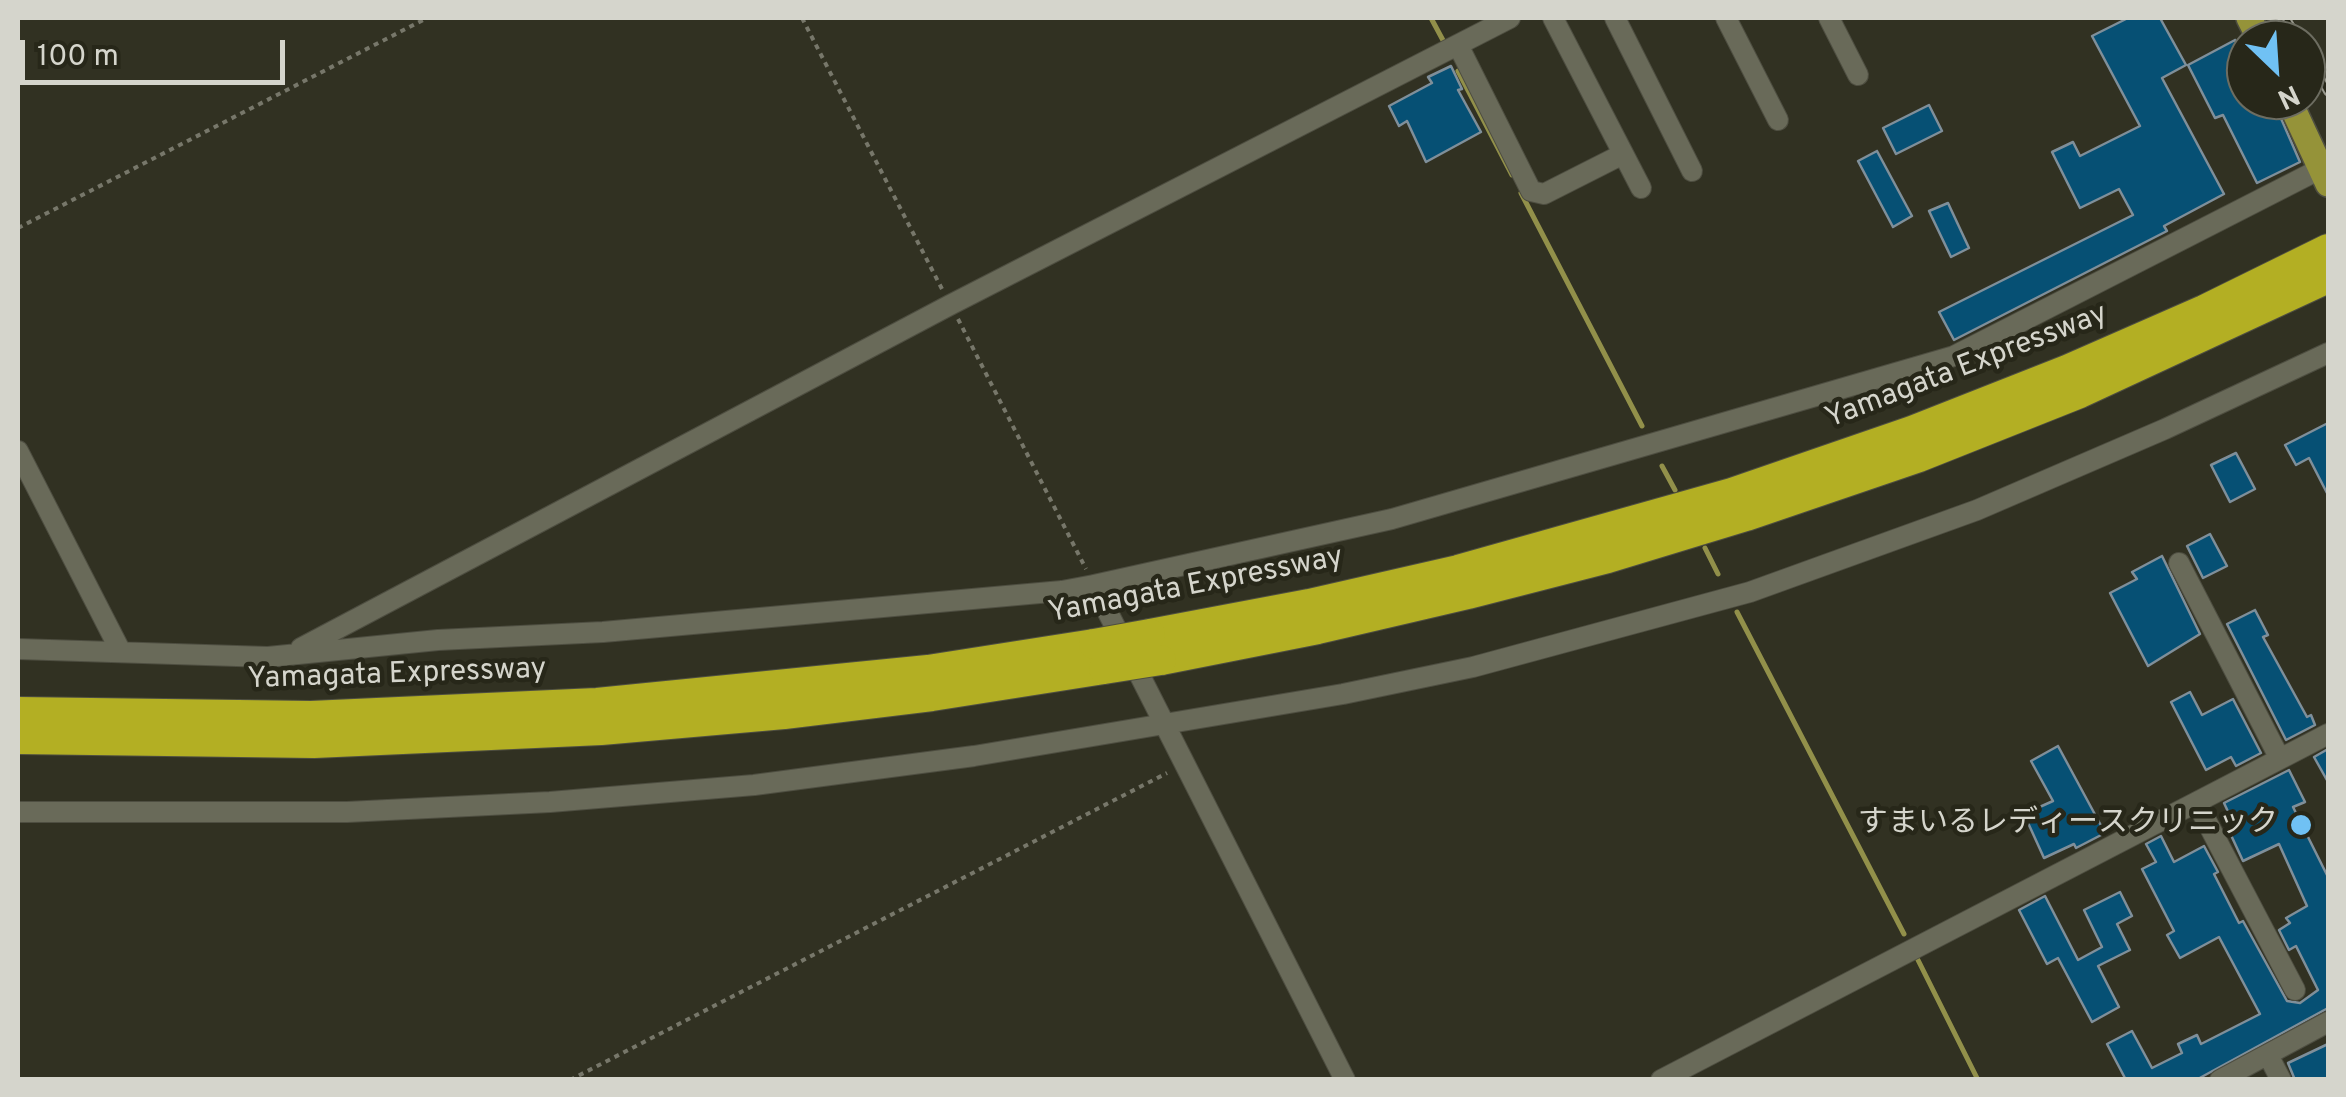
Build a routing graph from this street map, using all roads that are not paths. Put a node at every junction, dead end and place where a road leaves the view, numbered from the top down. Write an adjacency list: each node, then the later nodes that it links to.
1 (1510, 18): 6 (street)
2 (1552, 18): 10 (street)
3 (1615, 18): 11 (street)
4 (1726, 18): 8 (street)
5 (1829, 18): 7 (street)
6 (1458, 45): 10 (street); 21 (street)
7 (1858, 75)
8 (1778, 120)
9 (2298, 120): 12 (main road)
10 (1623, 154): 13 (street)
11 (1692, 171)
12 (2325, 176): 18 (street)
13 (1641, 188)
14 (2328, 259): 24 (highway, Yamagata Expressway, bridge)
15 (2328, 353): 23 (street)
16 (18, 451): 20 (street)
17 (2179, 563): 27 (street)
18 (1094, 585): 21 (street); 23 (street)
19 (18, 648): 20 (street)
20 (121, 652): 21 (street)
21 (291, 654)
22 (18, 712): 24 (highway, Yamagata Expressway)
23 (1166, 726): 29 (street); 33 (street)
24 (260, 730): 26 (highway, Yamagata Expressway)
25 (2328, 734): 27 (street)
26 (18, 739)
27 (2280, 759): 28 (street)
28 (2197, 803): 30 (street); 34 (street)
29 (18, 812)
30 (2295, 990)
31 (2328, 1022): 32 (street)
32 (2268, 1054): 35 (street); 36 (street)
33 (1344, 1080)
34 (1660, 1080)
35 (2220, 1080)
36 (2281, 1080)

